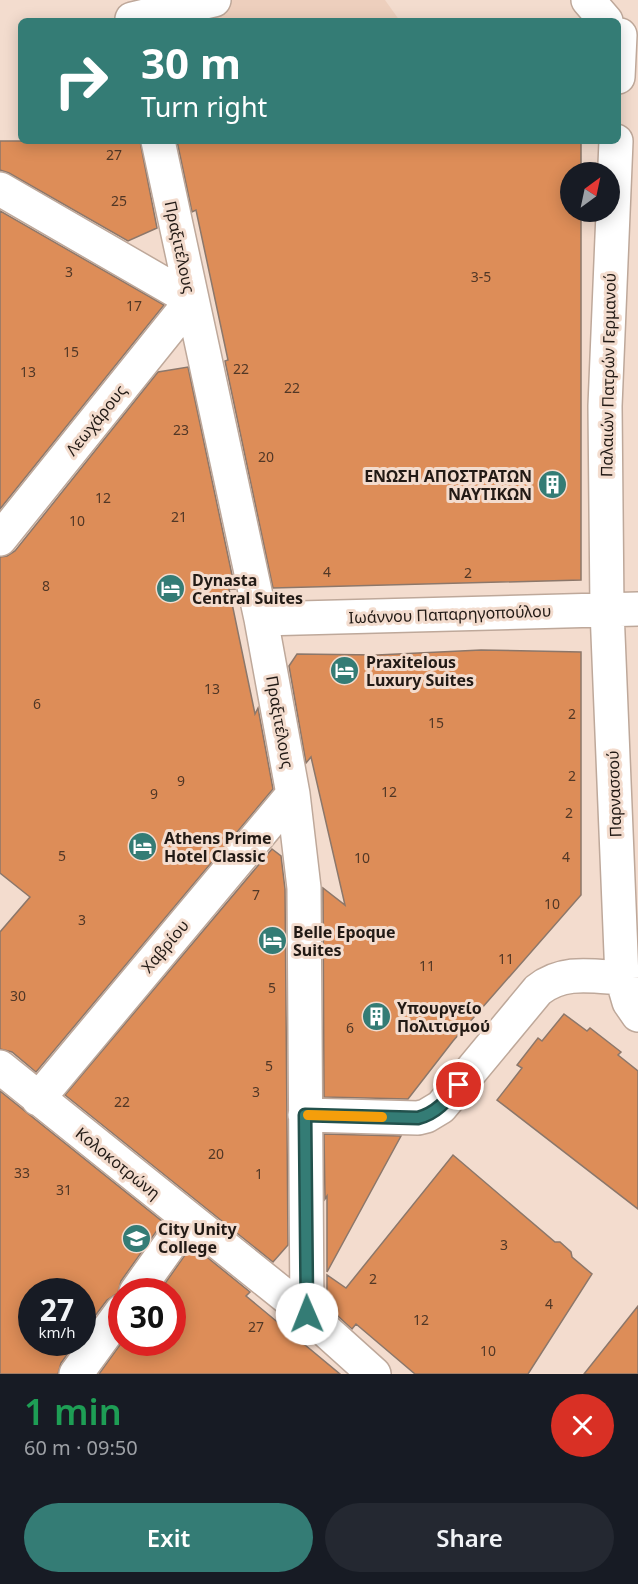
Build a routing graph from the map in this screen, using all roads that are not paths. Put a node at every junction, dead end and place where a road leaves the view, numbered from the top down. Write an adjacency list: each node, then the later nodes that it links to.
1 (214, 0): 3 (street)
2 (588, 0): 4 (street)
3 (131, 13)
4 (607, 18)
5 (159, 144): 8 (street, Πραξιτέλους)
6 (616, 144): 10 (street, Παλαιών Πατρών Γερμανού)
7 (0, 189): 8 (street)
8 (192, 300): 9 (street, Λεωχάρους); 11 (street, Πραξιτέλους)
9 (0, 539)
10 (622, 609): 11 (street, Ιωάννου Παπαρηγοπούλου); 13 (street, Παρνασσού)
11 (261, 619): 12 (street, Πραξιτέλους)
12 (293, 794): 16 (street, Χαβρίου); 17 (street, Πραξιτέλους)
13 (622, 978): 14 (street, Παρνασσού); 17 (street)
14 (638, 1015)
15 (0, 1067): 16 (street, Κολοκοτρώνη)
16 (38, 1099): 18 (street, Κολοκοτρώνη)
17 (305, 1115): 20 (street, Πραξιτέλους)
18 (188, 1220): 19 (street); 20 (street, Κολοκοτρώνη)
19 (146, 1278)
20 (307, 1314): 22 (street, Κολοκοτρώνη)
21 (108, 1330): 23 (street)
22 (339, 1343): 24 (street); 25 (street, Κολοκοτρώνη)
23 (76, 1374)
24 (345, 1374)
25 (374, 1374)

